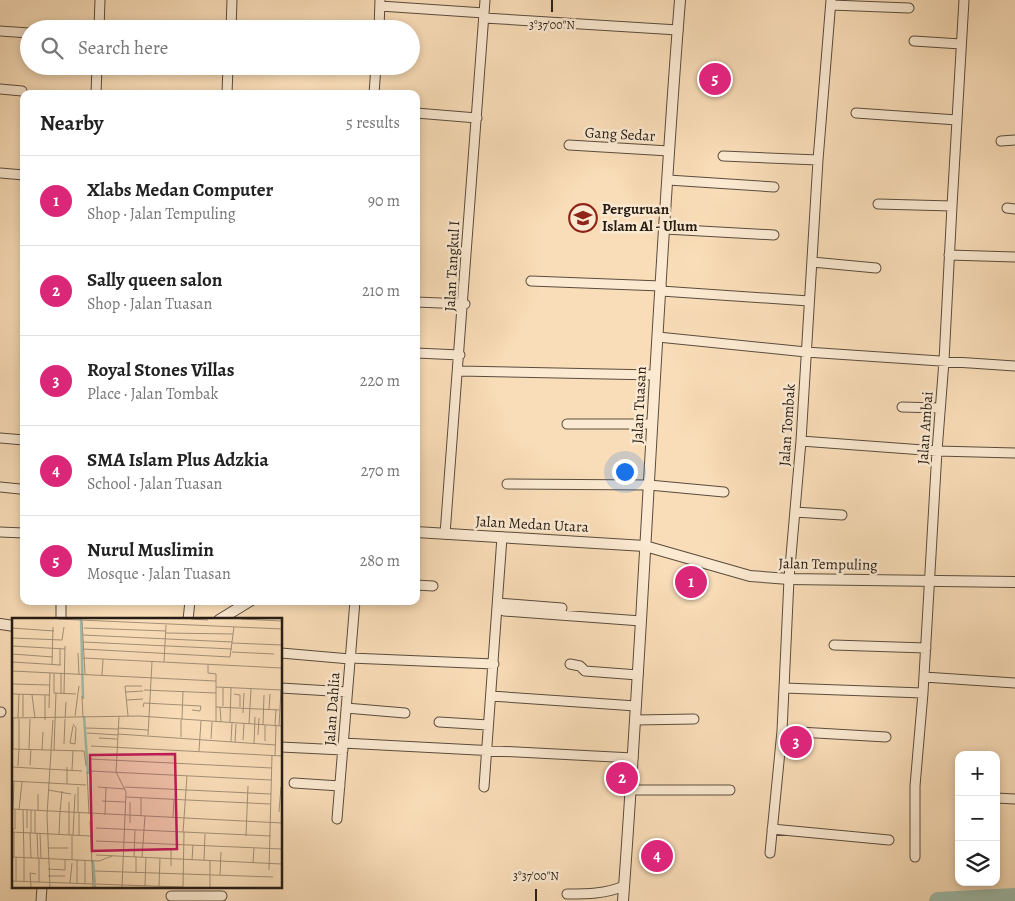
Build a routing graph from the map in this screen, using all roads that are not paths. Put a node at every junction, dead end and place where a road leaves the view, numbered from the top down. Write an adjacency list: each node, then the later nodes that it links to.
1 (100, 0): 10 (street)
2 (232, 0): 11 (street)
3 (485, 0): 9 (street, Jalan Tangkul I)
4 (680, 0): 13 (street, Jalan Tuasan)
5 (964, 0): 17 (street, Jalan Ambai)
6 (380, 3): 9 (street); 12 (street)
7 (831, 3): 8 (street); 35 (street, Jalan Tombak)
8 (909, 8)
9 (484, 15): 13 (street); 28 (street, Jalan Tangkul I)
10 (99, 20)
11 (231, 20)
12 (379, 20)
13 (678, 30): 33 (street, Jalan Tuasan)
14 (0, 31): 15 (street)
15 (20, 32)
16 (914, 42): 17 (street)
17 (961, 44): 29 (street, Jalan Ambai)
18 (97, 75): 22 (street)
19 (228, 75): 23 (street)
20 (375, 75): 24 (street)
21 (0, 89): 25 (street)
22 (96, 90)
23 (227, 90)
24 (374, 90)
25 (20, 91)
26 (420, 113): 28 (street)
27 (856, 113): 29 (street)
28 (477, 118): 52 (street, Jalan Tangkul I)
29 (957, 120): 41 (street, Jalan Ambai)
30 (1015, 140): 31 (street)
31 (1001, 141)
32 (569, 145): 33 (street, Gang Sedar)
33 (669, 151): 38 (street, Jalan Tuasan)
34 (723, 156): 35 (street)
35 (818, 160): 46 (street, Jalan Tombak)
36 (0, 173): 37 (street)
37 (20, 174)
38 (668, 180): 39 (street); 42 (street, Jalan Tuasan)
39 (774, 187)
40 (878, 204): 41 (street)
41 (952, 206): 44 (street, Jalan Ambai)
42 (665, 229): 43 (street); 49 (street, Jalan Tuasan)
43 (774, 235)
44 (949, 255): 45 (street); 57 (street, Jalan Ambai)
45 (1015, 257)
46 (812, 262): 47 (street); 50 (street, Jalan Tombak)
47 (876, 268)
48 (531, 281): 49 (street)
49 (661, 289): 50 (street); 53 (street, Jalan Tuasan)
50 (809, 301): 54 (street, Jalan Tombak)
51 (420, 302): 52 (street)
52 (464, 304): 56 (street, Jalan Tangkul I)
53 (658, 337): 54 (street); 60 (street, Jalan Tuasan)
54 (806, 352): 57 (street); 67 (street, Jalan Tombak)
55 (420, 353): 56 (street)
56 (460, 355): 59 (street, Jalan Tangkul I)
57 (944, 361): 58 (street); 62 (street, Jalan Ambai)
58 (1015, 366)
59 (459, 371): 60 (street); 80 (street, Jalan Tangkul I)
60 (655, 375): 64 (street, Jalan Tuasan)
61 (902, 407): 62 (street)
62 (940, 408): 68 (street, Jalan Ambai)
63 (567, 424): 64 (street)
64 (652, 424): 71 (street, Jalan Tuasan)
65 (0, 438): 66 (street)
66 (20, 440)
67 (801, 441): 68 (street); 75 (street, Jalan Tombak)
68 (937, 451): 69 (street); 84 (street, Jalan Ambai)
69 (1015, 453)
70 (507, 484): 71 (street)
71 (649, 484): 74 (street); 82 (street, Jalan Tuasan)
72 (0, 487): 73 (street)
73 (20, 489)
74 (724, 492)
75 (795, 512): 76 (street); 83 (street, Jalan Tombak)
76 (842, 515)
77 (0, 532): 79 (street)
78 (420, 532): 80 (street, Jalan Medan Utara)
79 (20, 533)
80 (446, 534): 81 (street, Jalan Medan Utara)
81 (502, 537): 82 (street, Jalan Medan Utara); 92 (street)
82 (645, 546): 83 (street, Jalan Tempuling); 97 (street, Jalan Tuasan)
83 (789, 579): 84 (street, Jalan Tempuling); 108 (street, Jalan Tombak)
84 (930, 580): 85 (street, Jalan Tempuling); 99 (street, Jalan Ambai)
85 (1015, 582)
86 (420, 584): 87 (street)
87 (433, 586)
88 (61, 605): 94 (street)
89 (190, 605): 95 (street)
90 (243, 605): 96 (street)
91 (355, 605): 101 (street, Jalan Dahlia)
92 (501, 607): 93 (street); 97 (street); 102 (street)
93 (562, 608)
94 (60, 618)
95 (188, 618)
96 (222, 618)
97 (641, 621): 104 (street, Jalan Tuasan)
98 (834, 644): 99 (street)
99 (926, 648): 105 (street, Jalan Ambai)
100 (282, 653): 101 (street)
101 (350, 658): 102 (street); 109 (street, Jalan Dahlia)
102 (494, 664): 111 (street)
103 (570, 664): 104 (street)
104 (638, 675): 112 (street, Jalan Tuasan)
105 (924, 677): 106 (street); 110 (street, Jalan Ambai)
106 (1015, 683)
107 (282, 688): 109 (street)
108 (784, 688): 110 (street); 119 (street, Jalan Tombak)
109 (348, 692): 113 (street, Jalan Dahlia)
110 (923, 693): 136 (street, Jalan Ambai)
111 (491, 696): 112 (street); 118 (street)
112 (636, 706): 116 (street, Jalan Tuasan)
113 (346, 708): 114 (street); 121 (street, Jalan Dahlia)
114 (405, 713)
115 (694, 719): 116 (street)
116 (636, 720): 124 (street, Jalan Tuasan)
117 (440, 722): 118 (street)
118 (488, 725): 123 (street)
119 (782, 730): 120 (street); 133 (street, Jalan Tombak)
120 (886, 737)
121 (343, 746): 122 (street); 123 (street); 126 (street, Jalan Dahlia)
122 (282, 747)
123 (486, 751): 124 (street); 127 (street)
124 (633, 758): 128 (street, Jalan Tuasan)
125 (294, 783): 126 (street)
126 (340, 786): 132 (street, Jalan Dahlia)
127 (484, 787)
128 (631, 790): 129 (street); 137 (street, Jalan Tuasan)
129 (730, 790)
130 (1000, 798): 131 (street)
131 (1015, 799)
132 (337, 819)
133 (772, 829): 134 (street); 135 (street, Jalan Tombak)
134 (889, 840)
135 (770, 853)
136 (916, 857)
137 (624, 886): 139 (street); 142 (street, Jalan Tuasan)
138 (42, 888): 143 (street)
139 (567, 894)
140 (171, 895): 141 (street)
141 (222, 896)
142 (623, 899)
143 (41, 901)

